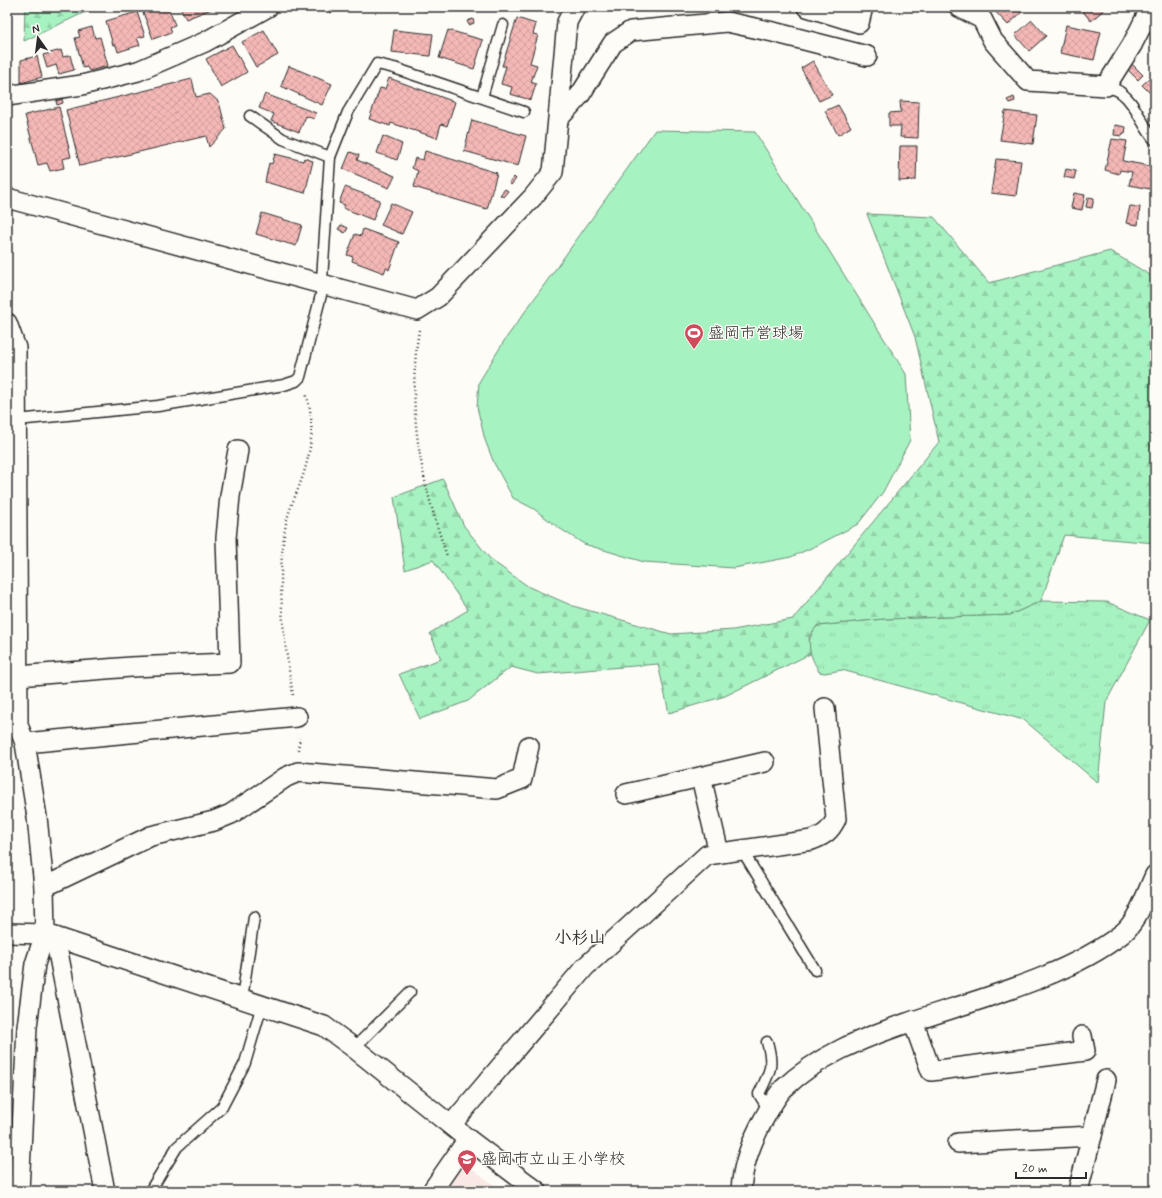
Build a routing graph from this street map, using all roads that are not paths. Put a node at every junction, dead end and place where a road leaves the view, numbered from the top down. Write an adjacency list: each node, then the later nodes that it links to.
1 (268, 7): 10 (street)
2 (575, 7): 14 (street)
3 (807, 7): 4 (street)
4 (863, 7)
5 (959, 7): 9 (street)
6 (1149, 8): 9 (street)
7 (503, 25): 11 (lane)
8 (867, 56): 14 (street)
9 (1106, 86): 15 (lane)
10 (7, 96)
11 (482, 97): 12 (lane); 16 (lane)
12 (524, 112)
13 (250, 116): 16 (lane)
14 (559, 118): 18 (street)
15 (1155, 140)
16 (330, 157): 18 (lane)
17 (7, 198): 18 (street)
18 (322, 285): 20 (lane)
19 (7, 323): 20 (street)
20 (17, 420): 22 (street)
21 (238, 450): 22 (street)
22 (18, 676): 25 (street)
23 (826, 708): 30 (street)
24 (297, 717): 25 (street)
25 (25, 743): 33 (street)
26 (529, 746): 33 (street)
27 (765, 762): 28 (street)
28 (701, 777): 29 (street); 31 (street)
29 (626, 794)
30 (742, 850): 31 (street); 37 (lane)
31 (719, 853): 47 (street)
32 (1155, 875): 41 (street)
33 (44, 887): 36 (street)
34 (254, 917): 39 (lane)
35 (15, 933): 36 (street)
36 (50, 935): 39 (street); 51 (street); 52 (street)
37 (815, 970)
38 (410, 992): 44 (lane)
39 (242, 999): 40 (street)
40 (262, 1005): 44 (street); 53 (lane)
41 (913, 1021): 42 (street); 46 (street)
42 (1082, 1036)
43 (767, 1042): 46 (lane)
44 (354, 1048): 47 (street)
45 (1106, 1080): 48 (street)
46 (769, 1110): 56 (street)
47 (451, 1125): 49 (street)
48 (1092, 1136): 50 (street); 57 (street)
49 (468, 1139): 54 (street); 55 (street)
50 (958, 1143)
51 (19, 1191)
52 (105, 1191)
53 (150, 1191)
54 (432, 1191)
55 (537, 1191)
56 (741, 1191)
57 (1078, 1191)

